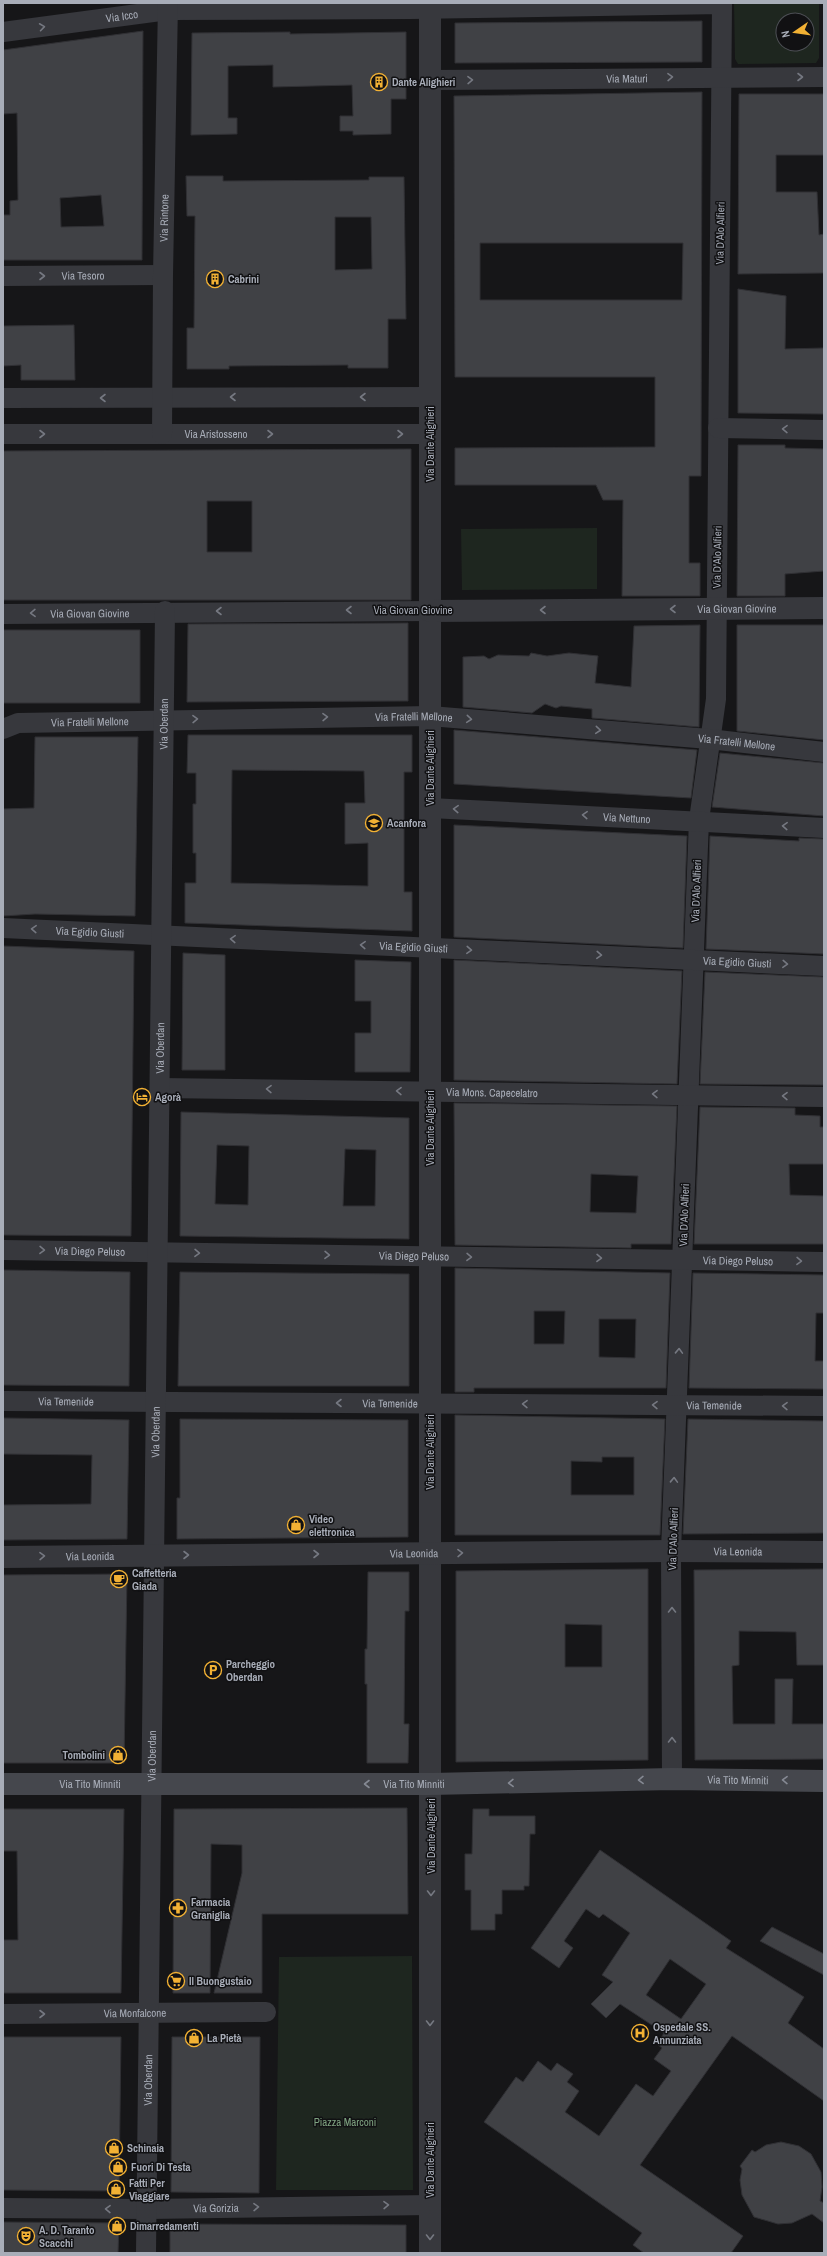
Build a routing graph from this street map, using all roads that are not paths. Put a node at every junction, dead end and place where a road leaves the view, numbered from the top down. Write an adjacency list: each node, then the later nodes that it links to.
1 (722, 4): 3 (street, Via Icco); 5 (street, Via D'Alo Alfieri)
2 (168, 6): 3 (street, Via Icco); 4 (street, Via Icco, one-way to 2); 8 (street, Via Rintone)
3 (430, 6): 7 (street, Via Dante Alighieri)
4 (3, 32)
5 (721, 77): 6 (street, Via Maturi, one-way to 6); 7 (street, Via Maturi, one-way to 5); 13 (street, Via D'Alo Alfieri)
6 (824, 77)
7 (431, 80): 10 (street, Via Dante Alighieri)
8 (162, 275): 9 (street, Via Tesoro, one-way to 8); 12 (street, Via Rintone)
9 (3, 276)
10 (430, 397): 12 (street, one-way to 12); 17 (street, Via Dante Alighieri)
11 (3, 398): 12 (street, one-way to 11)
12 (163, 398): 16 (street, Via Rintone)
13 (718, 428): 14 (street, one-way to 13); 19 (street, Via D'Alo Alfieri)
14 (824, 430)
15 (3, 434): 16 (street, Via Aristosseno, one-way to 16)
16 (162, 434): 17 (street, Via Aristosseno, one-way to 17)
17 (430, 434): 21 (street, Via Dante Alighieri)
18 (824, 608): 19 (street, Via Giovan Giovine)
19 (716, 609): 21 (street, Via Giovan Giovine, one-way to 21); 26 (street, Via D'Alo Alfieri)
20 (165, 611): 21 (street, Via Giovan Giovine, one-way to 20); 22 (street, Via Giovan Giovine, one-way to 22); 24 (street, Via Oberdan)
21 (430, 611): 23 (street, Via Dante Alighieri)
22 (3, 614)
23 (430, 716): 24 (street, Via Fratelli Mellone, one-way to 23); 26 (street, Via Fratelli Mellone, one-way to 26); 28 (street, Via Dante Alighieri)
24 (164, 720): 25 (street, Via Fratelli Mellone); 32 (street, Via Oberdan)
25 (3, 729)
26 (709, 739): 27 (street, Via Fratelli Mellone); 29 (street, Via D'Alo Alfieri)
27 (824, 752)
28 (430, 808): 29 (street, Via Nettuno, one-way to 28); 33 (street, Via Dante Alighieri)
29 (699, 820): 30 (street, Via Nettuno, one-way to 29); 34 (street, Via D'Alo Alfieri)
30 (824, 828)
31 (3, 928): 32 (street, Via Egidio Giusti, one-way to 31)
32 (161, 936): 33 (street, Via Egidio Giusti, one-way to 32); 36 (street, Via Oberdan)
33 (430, 948): 34 (street, Via Egidio Giusti, one-way to 34); 37 (street, Via Dante Alighieri)
34 (694, 960): 35 (street, Via Egidio Giusti, one-way to 35); 38 (street, Via D'Alo Alfieri)
35 (824, 966)
36 (160, 1088): 37 (street, Via Mons. Capecelatro, one-way to 36); 41 (street, Via Oberdan)
37 (430, 1091): 38 (street, Via Mons. Capecelatro, one-way to 37); 42 (street, Via Dante Alighieri)
38 (689, 1095): 39 (street, Via Mons. Capecelatro, one-way to 38); 43 (street, Via D'Alo Alfieri)
39 (824, 1097)
40 (3, 1250): 41 (street, Via Diego Peluso, one-way to 41)
41 (158, 1252): 42 (street, Via Diego Peluso, one-way to 42); 46 (street, Via Oberdan)
42 (430, 1257): 43 (street, Via Diego Peluso, one-way to 43); 47 (street, Via Dante Alighieri)
43 (682, 1259): 44 (street, Via Diego Peluso, one-way to 44); 48 (street, Via D'Alo Alfieri, one-way to 43)
44 (824, 1262)
45 (3, 1401): 46 (street, Via Temenide)
46 (156, 1403): 47 (street, Via Temenide, one-way to 46); 53 (street, Via Oberdan)
47 (430, 1403): 48 (street, Via Temenide, one-way to 47); 52 (street, Via Dante Alighieri)
48 (678, 1405): 49 (street, Via Temenide, one-way to 48); 50 (street, Via D'Alo Alfieri, one-way to 48)
49 (824, 1406)
50 (671, 1551): 51 (street, Via Leonida); 52 (street, Via Leonida, one-way to 50); 55 (street, Via D'Alo Alfieri, one-way to 50)
51 (824, 1552)
52 (430, 1553): 53 (street, Via Leonida, one-way to 52); 59 (street, Via Dante Alighieri)
53 (155, 1555): 54 (street, Via Leonida, one-way to 53); 58 (street, Via Oberdan)
54 (3, 1557)
55 (672, 1779): 56 (main road, Via Tito Minniti, one-way to 55); 59 (main road, Via Tito Minniti, one-way to 59)
56 (824, 1781)
57 (3, 1784): 58 (main road, Via Tito Minniti)
58 (152, 1784): 59 (main road, Via Tito Minniti, one-way to 58); 62 (street, Via Oberdan)
59 (431, 1784): 63 (street, Via Dante Alighieri, one-way to 63)
60 (266, 2012): 62 (street, Via Monfalcone)
61 (3, 2014): 62 (street, Via Monfalcone, one-way to 62)
62 (149, 2014): 65 (street, Via Oberdan)
63 (430, 2205): 65 (street, Via Gorizia, one-way to 63); 67 (street, Via Dante Alighieri, one-way to 67)
64 (3, 2208): 65 (street, Via Gorizia, one-way to 64)
65 (147, 2209): 66 (street, Via Oberdan)
66 (146, 2253)
67 (430, 2253)

